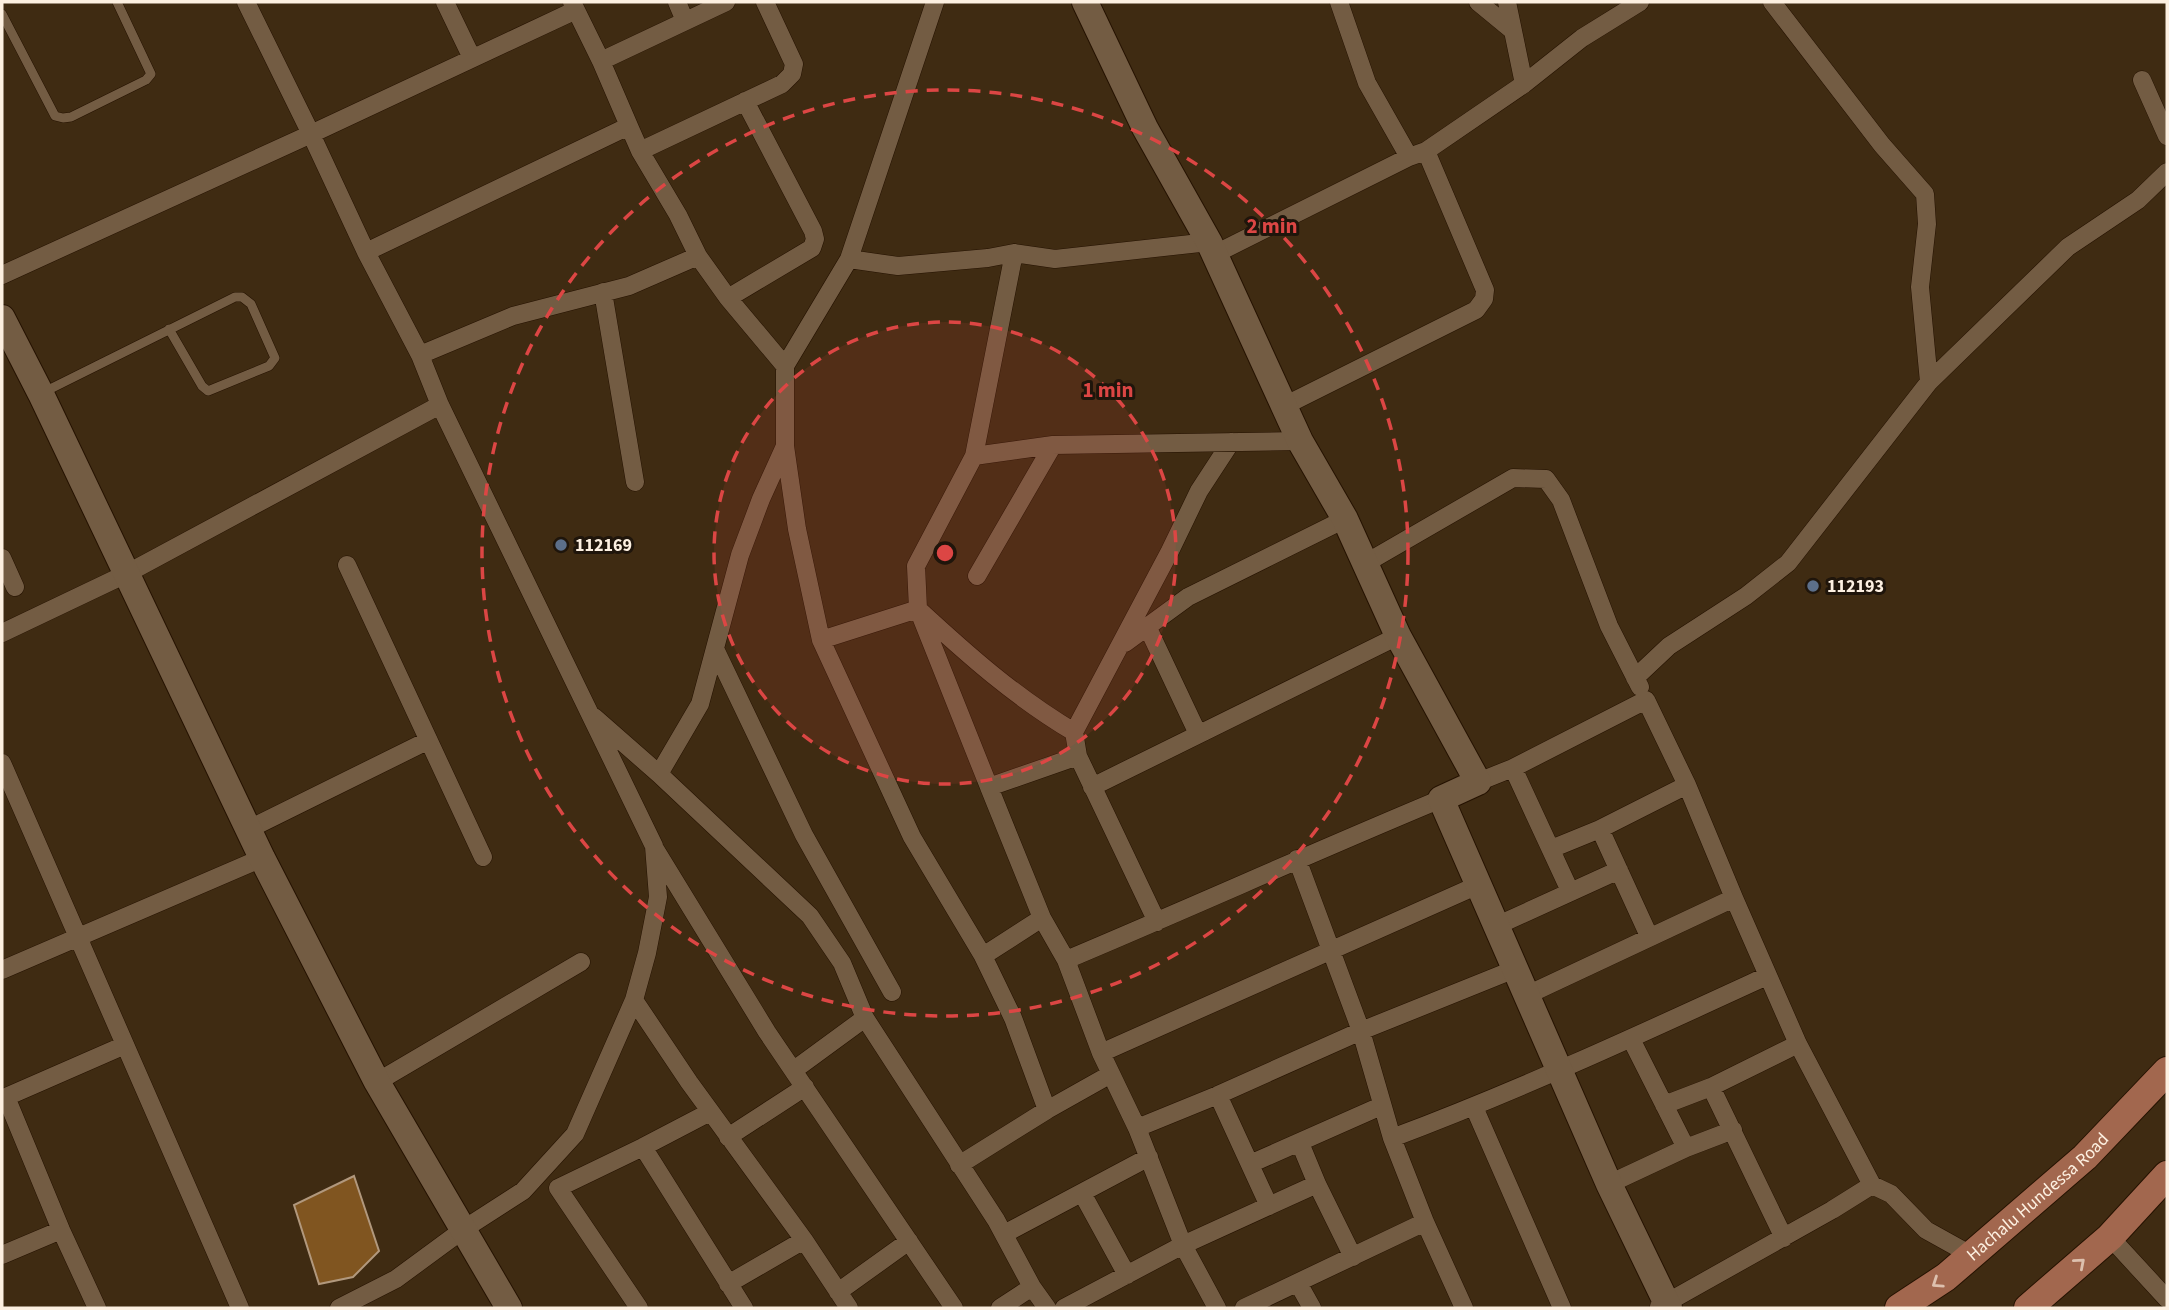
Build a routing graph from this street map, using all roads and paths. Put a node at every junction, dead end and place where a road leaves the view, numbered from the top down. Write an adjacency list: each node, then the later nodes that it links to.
1 (117, 2): 15 (lane)
2 (246, 2): 24 (street)
3 (445, 2): 18 (street)
4 (677, 2): 16 (street)
5 (726, 2): 16 (street)
6 (765, 2): 22 (street)
7 (934, 2): 34 (street)
8 (1086, 2): 30 (street)
9 (1339, 2): 28 (street)
10 (1478, 2): 17 (street)
11 (1507, 2): 17 (street)
12 (1640, 2): 21 (street)
13 (1772, 2): 42 (street)
14 (574, 6): 18 (street); 19 (street)
15 (2, 14)
16 (685, 21): 19 (street)
17 (1512, 30): 21 (street)
18 (472, 58): 24 (street)
19 (601, 61): 23 (street)
20 (2142, 80): 25 (street)
21 (1524, 84): 27 (street)
22 (745, 102): 26 (street); 37 (street)
23 (629, 126): 26 (street); 31 (street)
24 (311, 134): 31 (street); 35 (street)
25 (2167, 136)
26 (640, 151): 33 (street)
27 (1426, 151): 28 (street); 45 (street)
28 (1409, 157): 30 (street)
29 (2167, 172): 42 (street)
30 (1211, 248): 32 (street); 45 (street)
31 (366, 252): 40 (street)
32 (1014, 253): 34 (street); 50 (street)
33 (698, 256): 36 (street); 37 (street)
34 (849, 259): 41 (street)
35 (2, 275)
36 (603, 292): 40 (street); 51 (street)
37 (728, 298): 41 (street)
38 (2, 318): 43 (street)
39 (169, 330): 39 (lane); 43 (lane)
40 (420, 355): 44 (street)
41 (785, 366): 49 (street)
42 (1929, 382): 66 (street)
43 (41, 394): 56 (street)
44 (440, 405): 56 (street); 68 (street)
45 (1284, 406): 46 (street)
46 (1300, 440): 47 (street); 52 (street)
47 (1231, 442): 48 (street); 64 (street)
48 (1053, 445): 50 (street); 57 (street)
49 (785, 446): 63 (street); 65 (street)
50 (974, 456): 59 (street)
51 (635, 482)
52 (1345, 519): 54 (street); 60 (street)
53 (2, 558): 58 (street)
54 (1366, 564): 62 (street); 66 (street)
55 (346, 565): 71 (street)
56 (126, 574): 61 (street); 82 (street)
57 (977, 576)
58 (15, 587)
59 (918, 609): 63 (street); 69 (street); 79 (street)
60 (1147, 626): 64 (street); 70 (street)
61 (2, 633)
62 (1398, 636): 70 (street); 76 (street)
63 (821, 640): 98 (street)
64 (1116, 649): 69 (street)
65 (716, 651): 75 (street); 104 (street)
66 (1636, 678): 67 (street)
67 (1646, 700): 74 (street); 77 (street)
68 (589, 713): 75 (street); 83 (street)
69 (1074, 732): 72 (street)
70 (1198, 734): 78 (street)
71 (427, 741): 82 (street); 85 (street)
72 (1078, 755): 78 (street); 79 (street)
73 (2, 763): 95 (street)
74 (1513, 768): 76 (street); 84 (street)
75 (659, 774): 107 (street)
76 (1478, 782): 80 (street)
77 (1687, 785): 81 (street); 91 (street)
78 (1092, 786): 93 (street)
79 (989, 788): 92 (street)
80 (1441, 799): 87 (street); 89 (street)
81 (1600, 828): 84 (street); 88 (street)
82 (249, 829): 86 (street)
83 (654, 846): 106 (street); 114 (street)
84 (1551, 849): 90 (street)
85 (483, 857)
86 (262, 858): 95 (street); 117 (street)
87 (1297, 859): 93 (street); 97 (street)
88 (1619, 870): 90 (street); 96 (street)
89 (1478, 885): 94 (street); 97 (street)
90 (1570, 891): 94 (street)
91 (1734, 898): 96 (street); 103 (street)
92 (1042, 918): 98 (street); 99 (street)
93 (1157, 922): 99 (street)
94 (1496, 926): 101 (street)
95 (77, 936): 102 (street); 111 (street)
96 (1649, 936): 105 (street)
97 (1331, 951): 108 (street); 112 (street)
98 (983, 956): 125 (street)
99 (1066, 960): 112 (street)
100 (581, 962): 117 (street)
101 (1515, 969): 105 (street); 108 (street)
102 (2, 970)
103 (1767, 976): 109 (street); 110 (street)
104 (892, 992)
105 (1527, 995): 113 (street)
106 (634, 1000): 126 (street); 142 (street)
107 (866, 1018): 114 (street); 136 (street)
108 (1361, 1031): 120 (street); 123 (street)
109 (1631, 1039): 113 (street); 122 (street)
110 (1798, 1044): 119 (street); 140 (street)
111 (125, 1045): 121 (street); 165 (street)
112 (1101, 1053): 116 (street)
113 (1561, 1069): 124 (street); 139 (street)
114 (794, 1070): 118 (street)
115 (2167, 1071): 155 (main road, Hachalu Hundessa Road)
116 (1111, 1074): 125 (street); 127 (street)
117 (377, 1082): 146 (street)
118 (805, 1087): 129 (street); 152 (street)
119 (1711, 1087): 122 (street); 128 (street)
120 (1218, 1095): 127 (street); 135 (street)
121 (4, 1098): 147 (street)
122 (1664, 1105): 133 (street)
123 (1381, 1106): 130 (street); 131 (street)
124 (1474, 1107): 130 (street); 179 (street)
125 (1047, 1110): 136 (street)
126 (710, 1112): 129 (street); 132 (street)
127 (1137, 1128): 134 (street)
128 (1733, 1130): 133 (street); 150 (street)
129 (728, 1137): 151 (street)
130 (1392, 1138): 145 (street)
131 (1300, 1143): 135 (street); 138 (street)
132 (643, 1147): 141 (street); 159 (street)
133 (1686, 1149): 139 (street)
134 (1149, 1157): 143 (street); 153 (street)
135 (1250, 1164): 144 (street)
136 (959, 1165): 148 (street)
137 (2167, 1175): 149 (main road)
138 (1317, 1184): 144 (street); 156 (street)
139 (1609, 1184): 163 (street)
140 (1872, 1185): 150 (street); 155 (street)
141 (558, 1188): 142 (street); 168 (street)
142 (523, 1191): 146 (street)
143 (1082, 1192): 148 (street); 157 (street)
144 (1269, 1206): 153 (street)
145 (1425, 1222): 156 (street); 178 (street)
146 (464, 1229): 166 (street); 167 (street)
147 (61, 1230): 154 (street); 164 (street)
148 (1004, 1234): 160 (street)
149 (2109, 1237): 162 (street); 181 (main road, one-way to 149)
150 (1784, 1238): 163 (street)
151 (804, 1240): 159 (street); 161 (street)
152 (909, 1241): 161 (street); 171 (street)
153 (1184, 1245): 157 (street); 175 (street)
154 (2, 1255)
155 (1971, 1255): 180 (main road, Hachalu Hundessa Road, one-way to 180)
156 (1353, 1257): 158 (street)
157 (1127, 1275): 174 (street)
158 (1298, 1283): 176 (street); 177 (street)
159 (728, 1284): 169 (street)
160 (1032, 1287): 172 (street); 173 (street)
161 (838, 1292): 170 (street)
162 (2167, 1299)
163 (1663, 1307)
164 (97, 1308)
165 (240, 1308)
166 (339, 1308)
167 (509, 1308)
168 (639, 1308)
169 (744, 1308)
170 (849, 1308)
171 (954, 1308)
172 (1000, 1308)
173 (1047, 1308)
174 (1064, 1308)
175 (1217, 1308)
176 (1244, 1308)
177 (1311, 1308)
178 (1464, 1308)
179 (1562, 1308)
180 (1899, 1308)
181 (2028, 1308)

